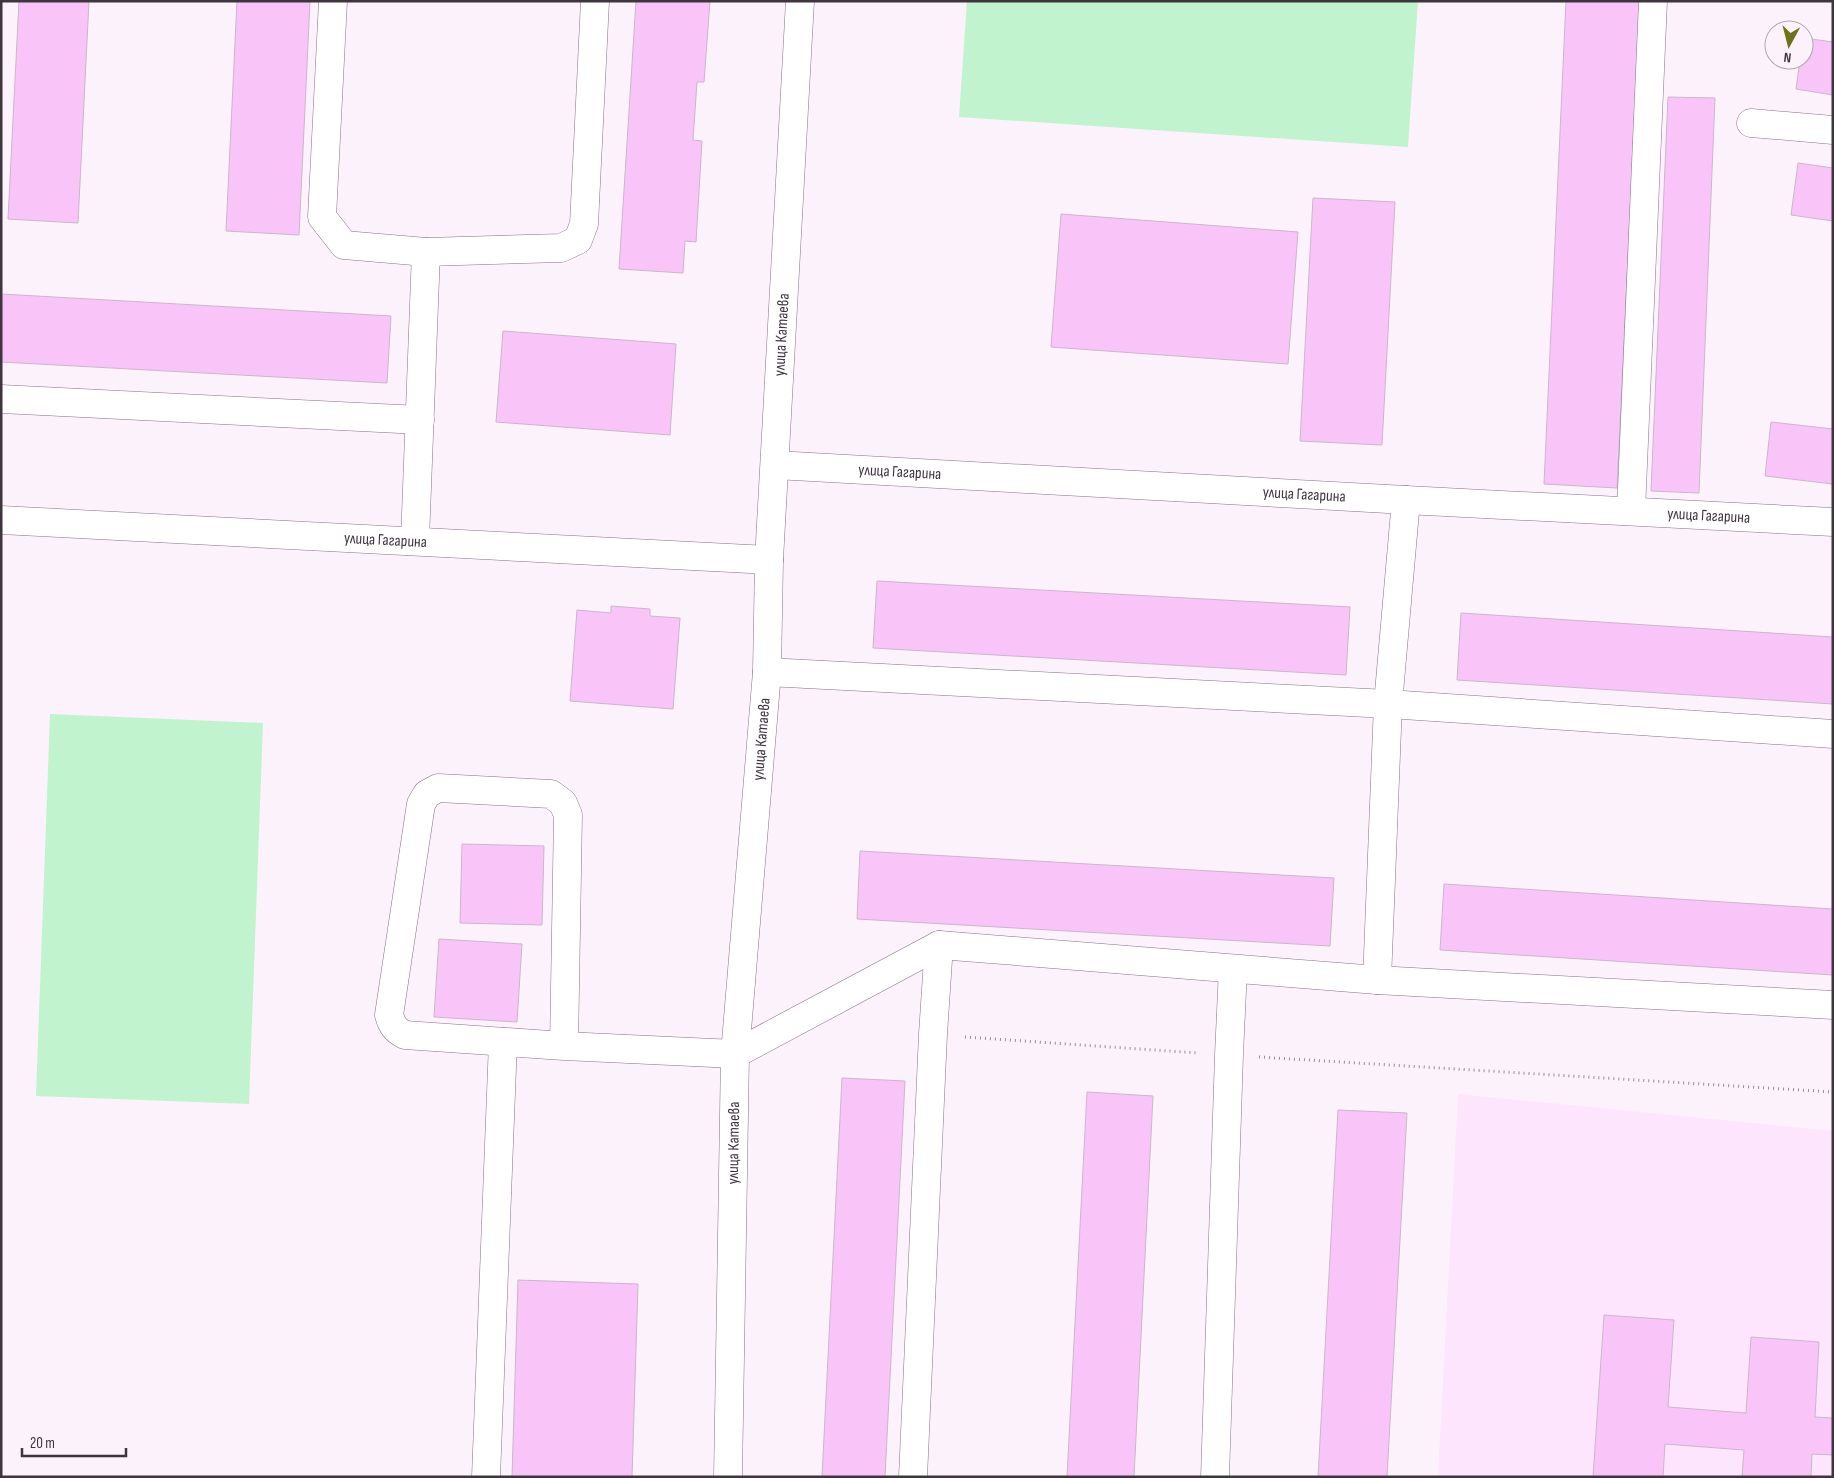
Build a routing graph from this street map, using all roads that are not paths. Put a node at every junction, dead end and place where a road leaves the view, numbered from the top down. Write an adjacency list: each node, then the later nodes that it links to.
1 (333, 1): 7 (street)
2 (595, 1): 7 (street)
3 (800, 1): 10 (street, улица Катаева)
4 (1654, 1): 12 (street)
5 (1751, 123): 6 (street)
6 (1833, 130)
7 (426, 252): 9 (street)
8 (1, 399): 9 (street)
9 (420, 420): 15 (street)
10 (775, 464): 11 (street, улица Гагарина); 16 (street, улица Катаева)
11 (1406, 500): 12 (street, улица Гагарина); 18 (street)
12 (1631, 511): 14 (street, улица Гагарина)
13 (1, 520): 15 (street, улица Гагарина)
14 (1833, 522)
15 (415, 540): 16 (street, улица Гагарина)
16 (769, 560): 17 (street, улица Катаева)
17 (767, 672): 18 (street); 26 (street, улица Катаева)
18 (1388, 704): 19 (street); 22 (street)
19 (1833, 734)
20 (940, 945): 21 (street); 26 (street); 29 (street)
21 (1234, 969): 22 (street); 30 (street)
22 (1377, 980): 23 (street)
23 (1833, 1005)
24 (503, 1042): 25 (street); 25 (street); 27 (street)
25 (564, 1046): 26 (street)
26 (735, 1054): 28 (street, улица Катаева)
27 (486, 1477)
28 (728, 1477)
29 (913, 1477)
30 (1215, 1477)

